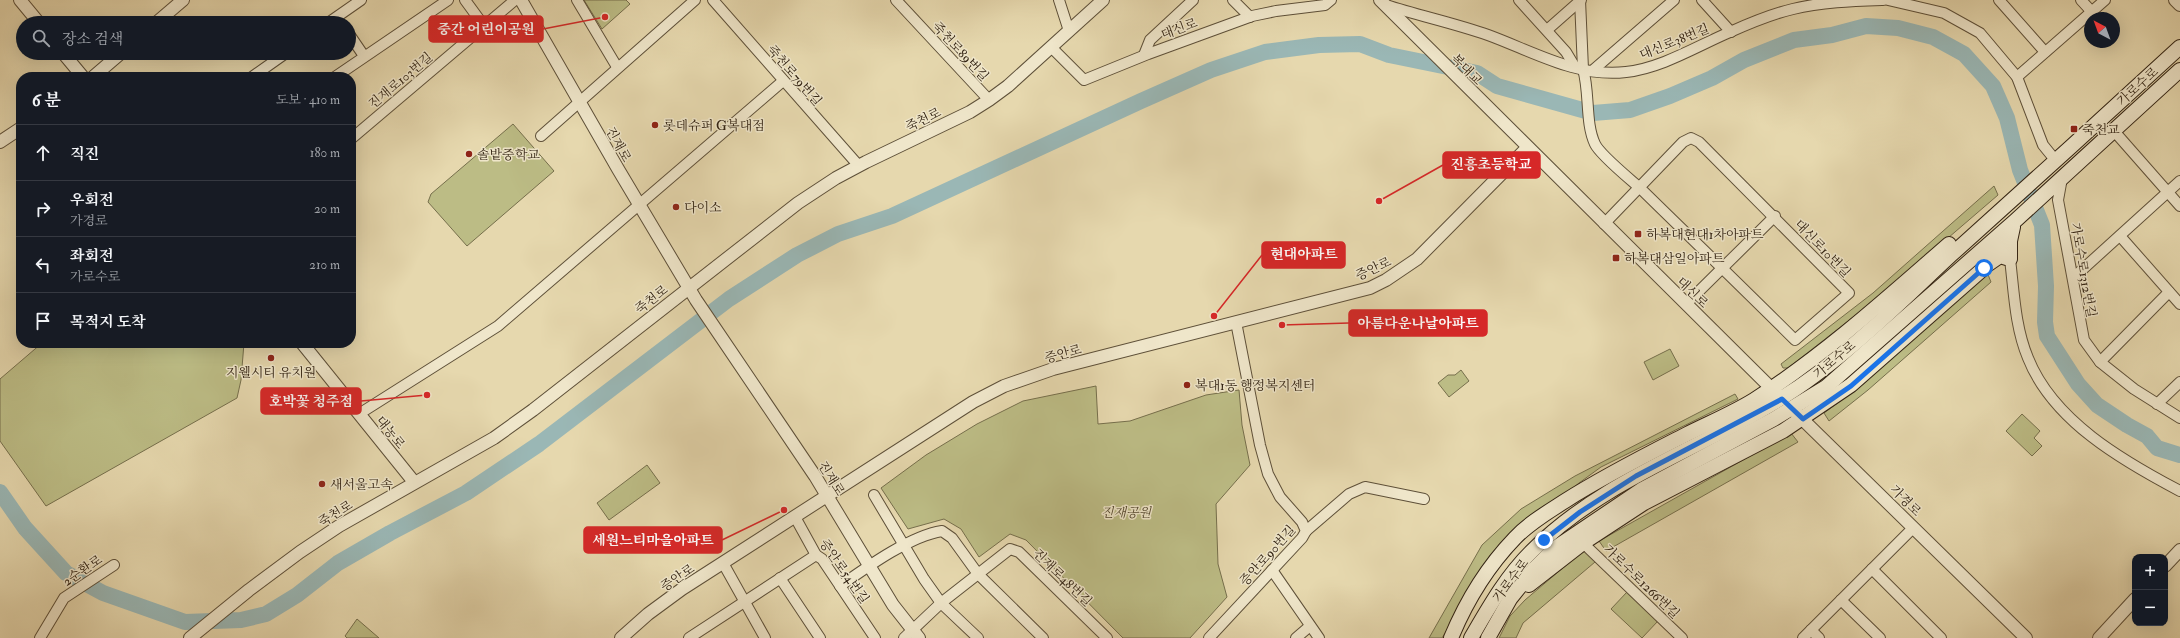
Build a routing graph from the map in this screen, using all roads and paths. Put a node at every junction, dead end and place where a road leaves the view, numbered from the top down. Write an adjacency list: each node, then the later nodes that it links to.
1 (20, 0): 31 (street)
2 (183, 0): 32 (street)
3 (361, 0): 33 (street)
4 (448, 0): 45 (street)
5 (465, 0): 36 (street)
6 (515, 0): 36 (street, 진재로103번길)
7 (520, 0): 59 (street, 진재로)
8 (577, 0): 49 (street)
9 (695, 0): 49 (street)
10 (713, 0): 57 (street, 죽천로79번길)
11 (1059, 0): 38 (street)
12 (1104, 0): 38 (street, 죽천로)
13 (1193, 0): 44 (street)
14 (1233, 0): 34 (street)
15 (1331, 0): 34 (street, 대신로)
16 (1519, 0): 37 (street)
17 (1580, 0): 37 (street); 55 (street)
18 (1674, 0): 55 (street)
19 (1702, 0): 39 (street)
20 (1883, 0): 28 (street, 대신로38번길)
21 (1888, 0): 56 (street)
22 (2081, 0): 30 (street)
23 (2105, 0): 30 (street)
24 (2175, 0): 29 (street)
25 (898, 1): 58 (street, 죽천로89번길)
26 (2001, 2): 43 (street)
27 (1386, 3): 55 (street, 대신로38번길); 65 (street, 복대교)
28 (1811, 3): 39 (street, 대신로38번길)
29 (2180, 5)
30 (2092, 12)
31 (33, 16)
32 (164, 16)
33 (344, 16)
34 (1250, 17): 44 (street, 대신로)
35 (2084, 19): 43 (street)
36 (484, 26): 62 (street, 진재로103번길)
37 (1547, 30): 55 (street)
38 (1069, 31): 41 (street, 죽천로)
39 (1731, 32): 55 (street, 대신로38번길)
40 (356, 44): 45 (street)
41 (1051, 47): 44 (street, 대신로); 58 (street, 죽천로)
42 (2180, 47): 66 (main road, 가로수로)
43 (2045, 52): 56 (street)
44 (1144, 55)
45 (364, 56): 54 (street)
46 (69, 60): 51 (street)
47 (113, 60): 52 (street)
48 (276, 60): 53 (street)
49 (617, 67): 59 (street)
50 (2180, 70): 61 (main road, 가로수로)
51 (79, 72)
52 (99, 72)
53 (259, 72)
54 (342, 72)
55 (1584, 72): 70 (street, 대신로10번길)
56 (2018, 77): 66 (street)
57 (783, 81): 67 (street, 죽천로79번길); 73 (street)
58 (989, 100): 67 (street, 죽천로)
59 (580, 102): 63 (street); 73 (street, 진재로)
60 (16, 131): 64 (street)
61 (2114, 131): 68 (main road, 가로수로); 71 (street)
62 (356, 135)
63 (541, 136)
64 (0, 142)
65 (1527, 148): 77 (street, 대신로); 87 (street, 증안로)
66 (2056, 161): 72 (main road, 가로수로)
67 (859, 166): 83 (street, 죽천로)
68 (2062, 178): 76 (main road, 가로수로); 82 (street, 가로수로1312번길)
69 (2180, 181): 71 (street)
70 (1639, 187): 75 (street, 대신로10번길); 77 (street); 80 (street, 대신로10번길)
71 (2168, 192): 74 (street); 78 (street)
72 (2008, 203): 91 (main road); 92 (main road, 가로수로)
73 (639, 204): 83 (street, 진재로); 95 (street)
74 (2180, 206)
75 (1775, 216): 80 (street); 80 (street, 대신로10번길)
76 (2015, 221): 79 (main road); 81 (main road); 94 (main road, 가로수로)
77 (1604, 224): 85 (street, 대신로)
78 (2120, 236): 82 (street); 84 (street)
79 (2010, 259): 81 (main road); 100 (street)
80 (1722, 268): 85 (street)
81 (1984, 268): 97 (main road)
82 (2073, 278): 89 (street, 가로수로1312번길)
83 (689, 288): 99 (street, 죽천로); 102 (street, 진재로)
84 (2169, 292): 86 (street); 89 (street)
85 (1686, 304): 91 (street, 대신로)
86 (2180, 304)
87 (1236, 322): 102 (street, 증안로); 107 (street, 증안로90번길)
88 (306, 348): 95 (street, 대농로)
89 (2100, 362): 93 (street, 가로수로1312번길)
90 (2180, 382): 93 (street)
91 (1772, 388): 92 (street, 가경로); 104 (main road)
92 (1782, 399): 94 (street, 가경로); 98 (main road, 가로수로)
93 (2157, 404): 96 (street, 가로수로1312번길)
94 (1793, 409): 97 (street, 가경로); 121 (main road, 가로수로)
95 (359, 414): 99 (street, 대농로)
96 (2180, 418)
97 (1803, 419): 106 (street, 가경로); 108 (main road)
98 (1636, 476): 104 (main road); 144 (main road, 가로수로)
99 (414, 482): 132 (street, 죽천로)
100 (2180, 491)
101 (874, 495): 109 (street)
102 (826, 497): 105 (street, 증안로); 115 (street, 진재로)
103 (1424, 499): 107 (street)
104 (1547, 513): 143 (main road, 가로수로)
105 (795, 517): 111 (street, 증안로54번길); 112 (street, 증안로)
106 (1913, 528): 116 (street); 130 (street, 가경로)
107 (1306, 530): 117 (street, 증안로90번길)
108 (1583, 543): 121 (main road); 146 (street, 가로수로1266번길)
109 (904, 546): 115 (street); 118 (street); 125 (street)
110 (2180, 550): 113 (street)
111 (816, 555): 119 (street); 120 (street, 증안로54번길)
112 (723, 563): 123 (street); 133 (street, 증안로)
113 (2168, 563)
114 (114, 565): 131 (street, 2순환로)
115 (869, 566): 120 (street); 129 (street, 진재로)
116 (1872, 569): 122 (street); 150 (street)
117 (1272, 570): 126 (street); 140 (street, 증안로90번길)
118 (978, 574): 125 (street, 진재로48번길); 138 (street); 139 (street, 진재로48번길)
119 (780, 578): 123 (street); 128 (street)
120 (840, 586): 136 (street, 증안로54번길)
121 (1510, 599): 145 (main road, 가로수로)
122 (1841, 600): 127 (street); 149 (street)
123 (743, 602): 134 (street); 135 (street)
124 (2132, 602): 151 (street)
125 (941, 603): 129 (street, 진재로48번길); 137 (street)
126 (1310, 626): 141 (street); 142 (street)
127 (1811, 630): 147 (street); 148 (street)
128 (817, 634)
129 (912, 635)
130 (2020, 636)
131 (40, 638)
132 (190, 638)
133 (621, 638)
134 (689, 638)
135 (765, 638)
136 (875, 638)
137 (978, 638)
138 (1043, 638)
139 (1106, 638)
140 (1209, 638)
141 (1296, 638)
142 (1319, 638)
143 (1451, 638)
144 (1471, 638)
145 (1488, 638)
146 (1682, 638)
147 (1803, 638)
148 (1819, 638)
149 (1880, 638)
150 (1941, 638)
151 (2099, 638)

